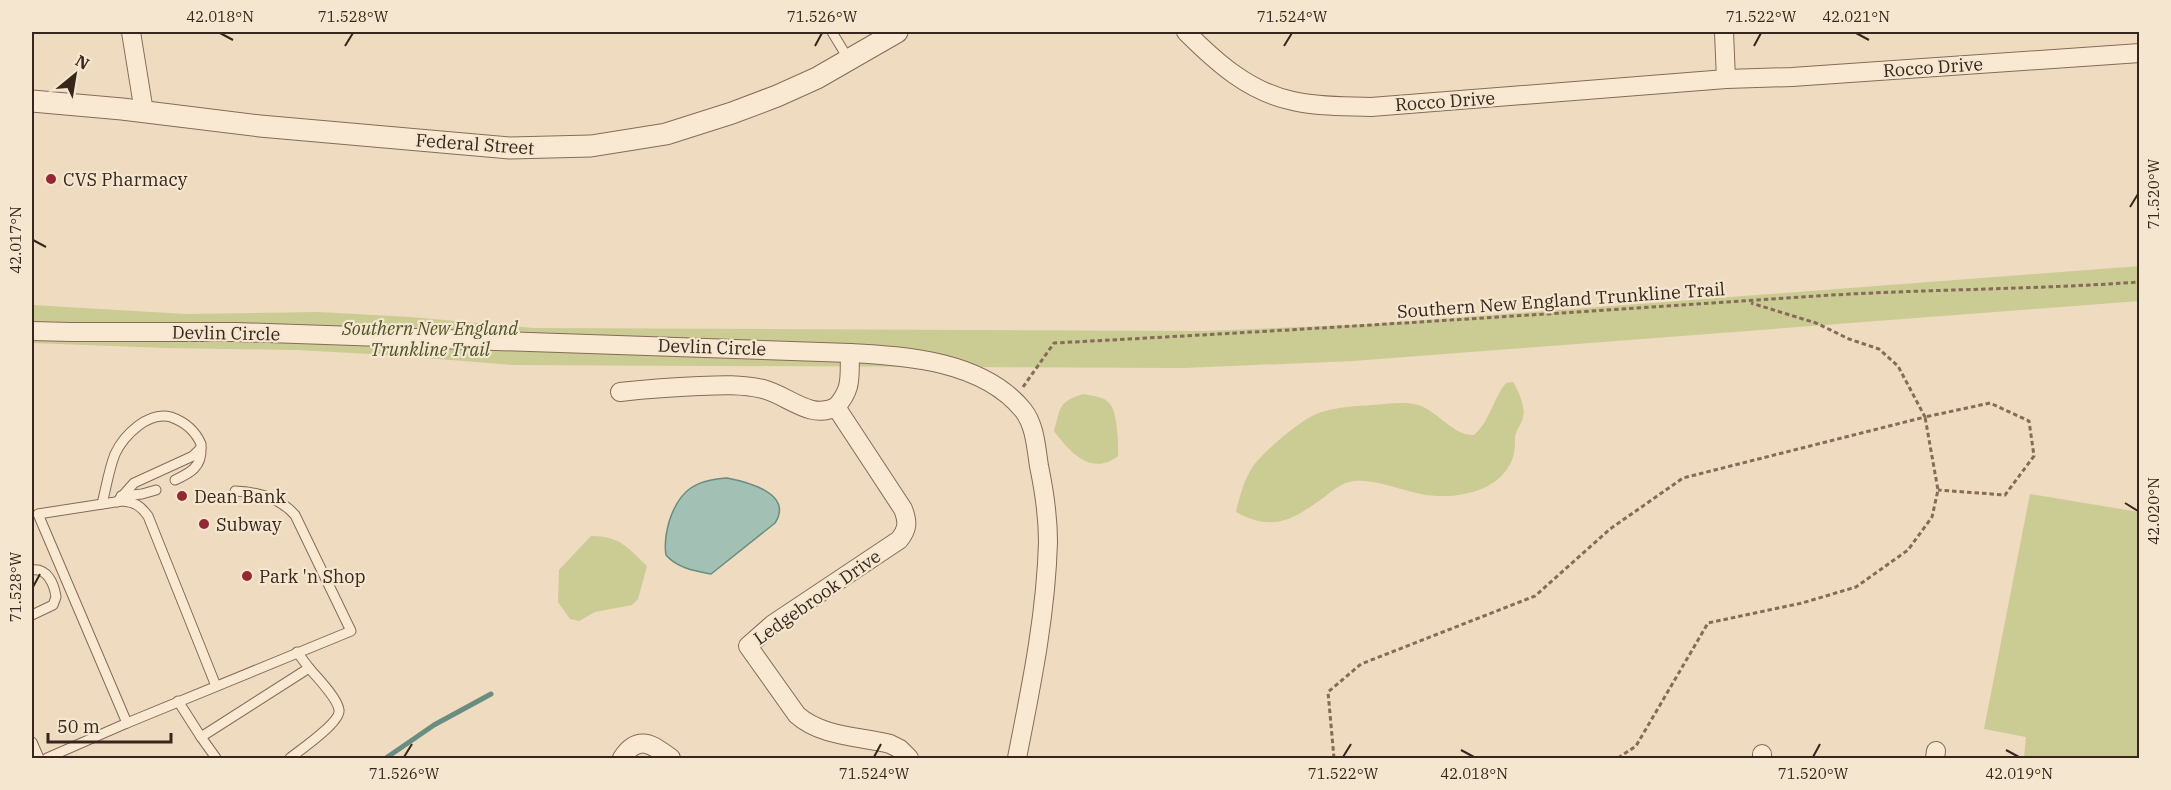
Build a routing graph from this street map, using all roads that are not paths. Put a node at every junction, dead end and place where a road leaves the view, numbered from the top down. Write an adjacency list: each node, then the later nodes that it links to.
1 (131, 32): 10 (street)
2 (832, 32): 7 (lane)
3 (897, 32): 7 (street, Federal Street)
4 (1186, 32): 8 (street, Rocco Drive)
5 (1724, 32): 8 (street)
6 (2139, 53): 8 (street, Rocco Drive)
7 (849, 60): 10 (street, Federal Street)
8 (1726, 79)
9 (32, 101): 10 (street, Federal Street)
10 (144, 112)
11 (32, 331): 12 (street, Devlin Circle)
12 (850, 353): 14 (street); 38 (street, Devlin Circle)
13 (620, 392): 14 (street)
14 (836, 407): 37 (street, Ledgebrook Drive)
15 (201, 448): 16 (lane); 19 (lane); 20 (lane)
16 (175, 480)
17 (156, 490): 19 (lane)
18 (235, 490): 24 (lane)
19 (119, 499): 20 (lane); 26 (lane)
20 (102, 504): 21 (lane)
21 (34, 514): 28 (lane)
22 (32, 570): 23 (lane)
23 (32, 615)
24 (297, 652): 25 (lane); 26 (lane)
25 (309, 668): 29 (lane); 34 (lane)
26 (216, 686): 27 (lane)
27 (178, 701): 28 (lane); 29 (lane)
28 (127, 723): 32 (lane)
29 (201, 737): 33 (lane)
30 (32, 742): 31 (lane)
31 (39, 759)
32 (47, 759)
33 (216, 759)
34 (290, 759)
35 (622, 759): 36 (street)
36 (671, 759)
37 (909, 759)
38 (1017, 759)

